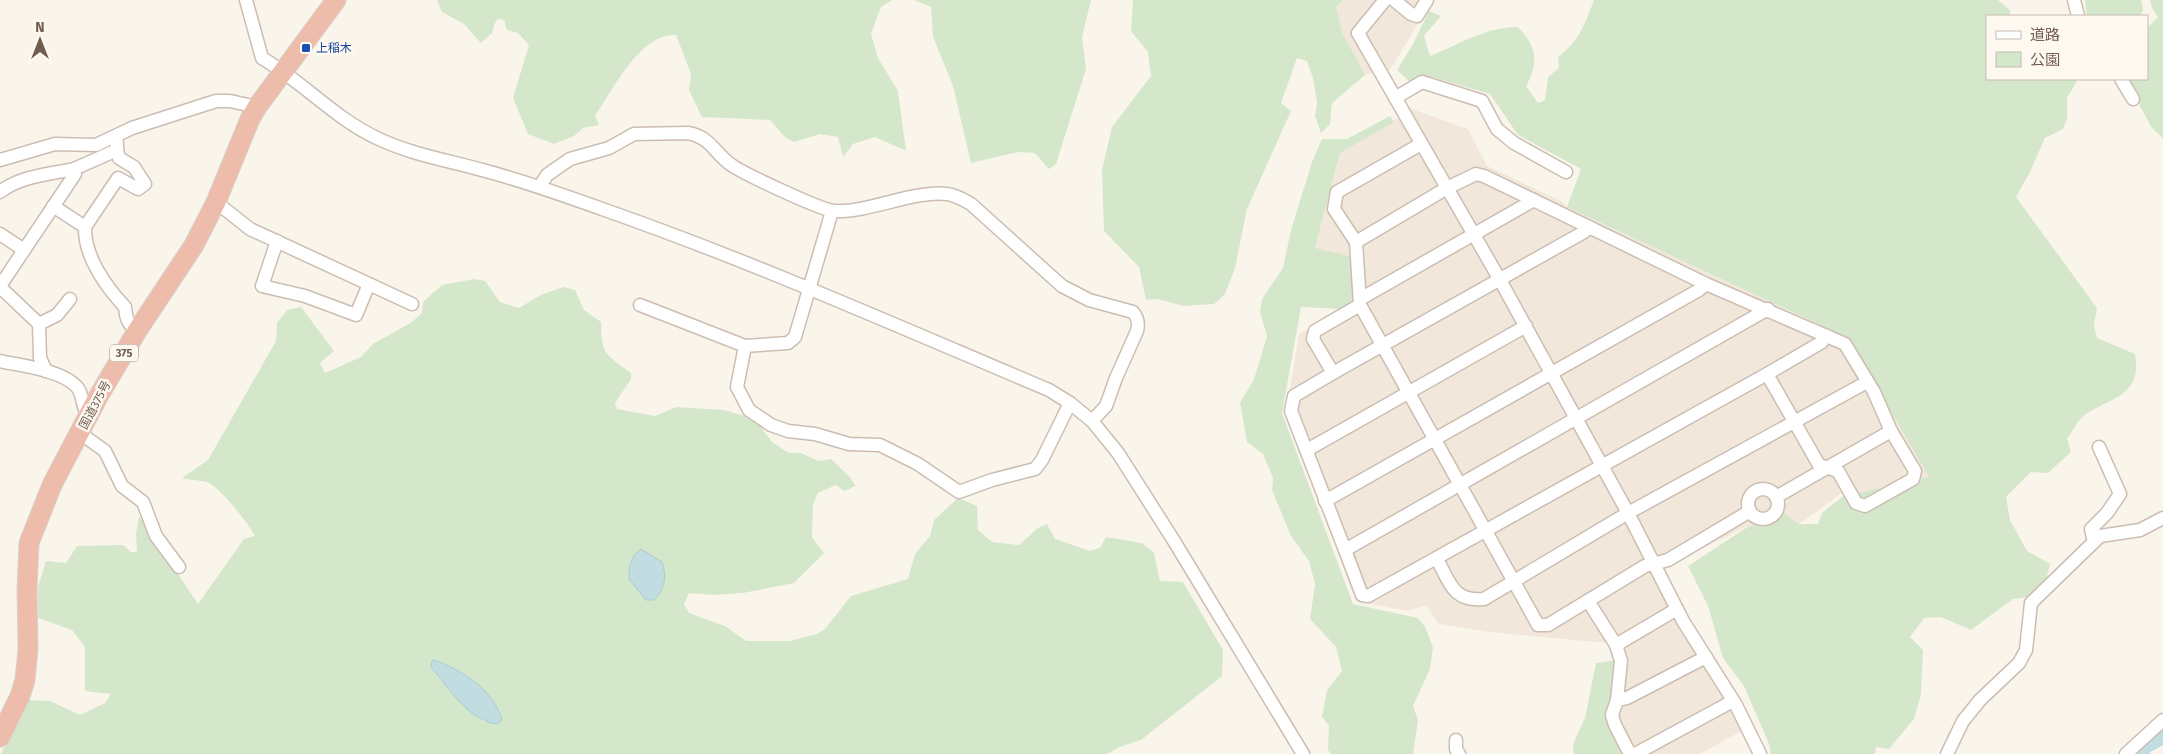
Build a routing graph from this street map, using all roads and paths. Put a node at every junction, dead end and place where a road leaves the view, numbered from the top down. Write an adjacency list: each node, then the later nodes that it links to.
1 (246, 0): 8 (street)
2 (336, 0): 8 (highway, 国道375号 / 375)
3 (1384, 0): 10 (street)
4 (1394, 0): 5 (street)
5 (1427, 0)
6 (2074, 0): 7 (street)
7 (2078, 15)
8 (282, 70): 12 (highway, 国道375号 / 375); 19 (street)
9 (2122, 80): 11 (street)
10 (1395, 98): 14 (street); 18 (street)
11 (2133, 99)
12 (257, 107): 13 (street); 23 (highway, 国道375号 / 375)
13 (116, 134): 15 (street); 16 (street)
14 (1421, 144): 20 (street); 31 (street)
15 (117, 150): 17 (street); 26 (street)
16 (0, 160)
17 (74, 169): 21 (street); 24 (street)
18 (1566, 172)
19 (540, 186): 25 (street); 37 (street)
20 (1447, 188): 22 (street); 29 (street); 31 (street)
21 (0, 192)
22 (1534, 200): 27 (street); 29 (street)
23 (216, 202): 30 (street); 45 (highway, 国道375号 / 375)
24 (53, 206): 26 (street); 32 (street)
25 (832, 211): 37 (street); 59 (street)
26 (85, 227): 45 (street)
27 (1589, 227): 33 (street); 35 (street)
28 (0, 234): 32 (street)
29 (1474, 235): 33 (street); 39 (street)
30 (277, 242): 34 (street); 34 (street)
31 (1356, 242): 39 (street)
32 (24, 250): 36 (street)
33 (1500, 280): 44 (street); 47 (street)
34 (369, 284): 40 (street)
35 (1706, 284): 42 (street); 51 (street)
36 (0, 286): 43 (street)
37 (809, 288): 48 (street); 56 (street)
38 (70, 299): 43 (street)
39 (1360, 302): 47 (street); 52 (street)
40 (412, 304)
41 (640, 305): 48 (street)
42 (1768, 309): 46 (street); 58 (street)
43 (39, 324): 50 (street)
44 (1526, 326): 51 (street); 55 (street)
45 (137, 331): 57 (highway, 国道375号 / 375)
46 (1825, 335): 53 (street); 54 (street)
47 (1382, 345): 52 (street); 55 (street)
48 (745, 346): 56 (street)
49 (0, 362): 50 (street)
50 (46, 371): 57 (street)
51 (1551, 372): 58 (street); 63 (street)
52 (1333, 373): 65 (street)
53 (1767, 374): 60 (street); 66 (street)
54 (1867, 382): 60 (street); 61 (street)
55 (1408, 392): 63 (street); 65 (street)
56 (1070, 403): 59 (street)
57 (90, 415): 62 (highway, 国道375号 / 375)
58 (1577, 419): 66 (street); 68 (street)
59 (1092, 421): 90 (street)
60 (1794, 422): 67 (street); 72 (street)
61 (1891, 431): 67 (street); 67 (street)
62 (80, 433): 79 (street); 88 (highway, 国道375号 / 375)
63 (1433, 439): 68 (street); 70 (street)
64 (2099, 447): 75 (street)
65 (1306, 450): 70 (street)
66 (1602, 465): 72 (street); 74 (street)
67 (1828, 467): 69 (street)
68 (1459, 485): 74 (street); 76 (street)
69 (1776, 497): 71 (street); 71 (street)
70 (1325, 501): 76 (street)
71 (1750, 511): 78 (street)
72 (1628, 513): 78 (street); 80 (street)
73 (2163, 518): 75 (street)
74 (1486, 532): 77 (street); 80 (street)
75 (2094, 542): 95 (street)
76 (1345, 550): 77 (street)
77 (1437, 559): 80 (street)
78 (1655, 563): 81 (street); 82 (street)
79 (178, 567)
80 (1512, 581): 81 (street)
81 (1588, 601): 83 (street)
82 (1677, 609): 83 (street); 84 (street)
83 (1616, 646): 85 (street)
84 (1706, 657): 85 (street); 86 (street)
85 (1617, 700): 92 (street)
86 (1733, 701): 93 (street); 94 (street)
87 (2163, 720): 96 (street)
88 (0, 738)
89 (1456, 740): 91 (street)
90 (1303, 754)
91 (1459, 754)
92 (1630, 754)
93 (1636, 754)
94 (1760, 754)
95 (1947, 754)
96 (2126, 754)

